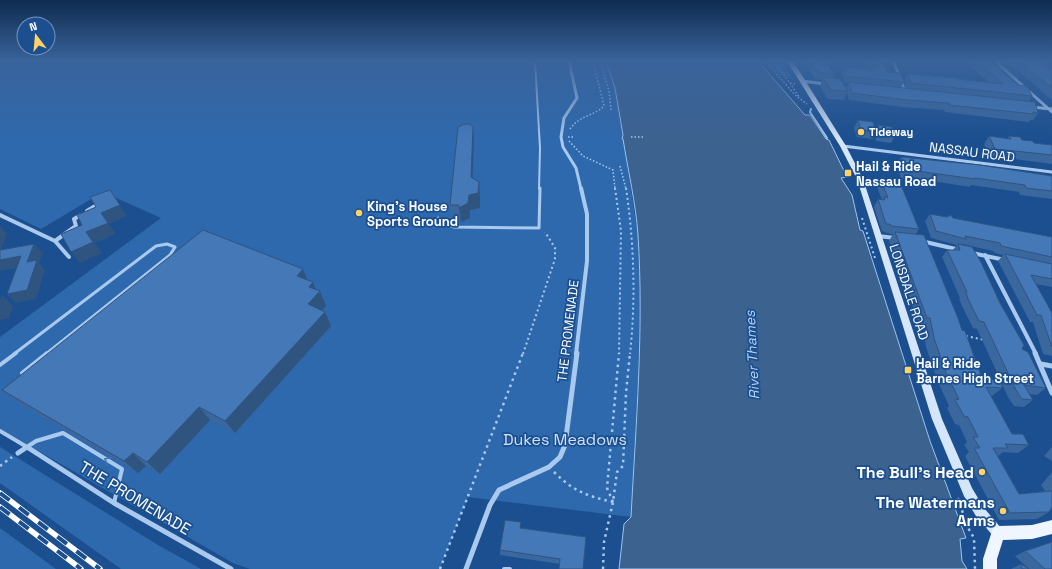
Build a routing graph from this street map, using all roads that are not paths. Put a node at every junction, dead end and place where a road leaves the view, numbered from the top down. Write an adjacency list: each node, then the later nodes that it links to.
1 (537, 88): 19 (lane)
2 (574, 88): 39 (street, THE PROMENADE)
3 (806, 88): 15 (main road, LONSDALE ROAD)
4 (903, 88): 7 (street)
5 (1025, 88): 10 (street)
6 (897, 92): 7 (street)
7 (905, 93): 8 (street)
8 (913, 94)
9 (1024, 106): 10 (street)
10 (1048, 108): 12 (street); 13 (street)
11 (811, 109): 14 (lane)
12 (1052, 109)
13 (1052, 112)
14 (827, 138)
15 (843, 146): 16 (street, NASSAU ROAD); 20 (main road, LONSDALE ROAD)
16 (1052, 172)
17 (105, 200): 23 (street)
18 (1, 216): 23 (street)
19 (438, 218)
20 (877, 236): 21 (street); 37 (main road, LONSDALE ROAD)
21 (899, 238)
22 (913, 240): 24 (street)
23 (55, 241): 25 (street)
24 (985, 256): 26 (street); 27 (street)
25 (69, 257)
26 (1008, 260)
27 (1041, 364): 29 (street); 31 (street)
28 (0, 365): 30 (lane)
29 (1052, 366)
30 (22, 373)
31 (1052, 393)
32 (0, 431): 33 (lane)
33 (27, 447): 34 (street); 35 (street, THE PROMENADE); 35 (lane, one-way to 33)
34 (18, 453)
35 (114, 503): 38 (street, THE PROMENADE)
36 (1050, 530): 37 (main road)
37 (998, 533): 42 (main road)
38 (231, 569)
39 (466, 569)
40 (504, 569): 41 (lane)
41 (510, 569)
42 (990, 569)

